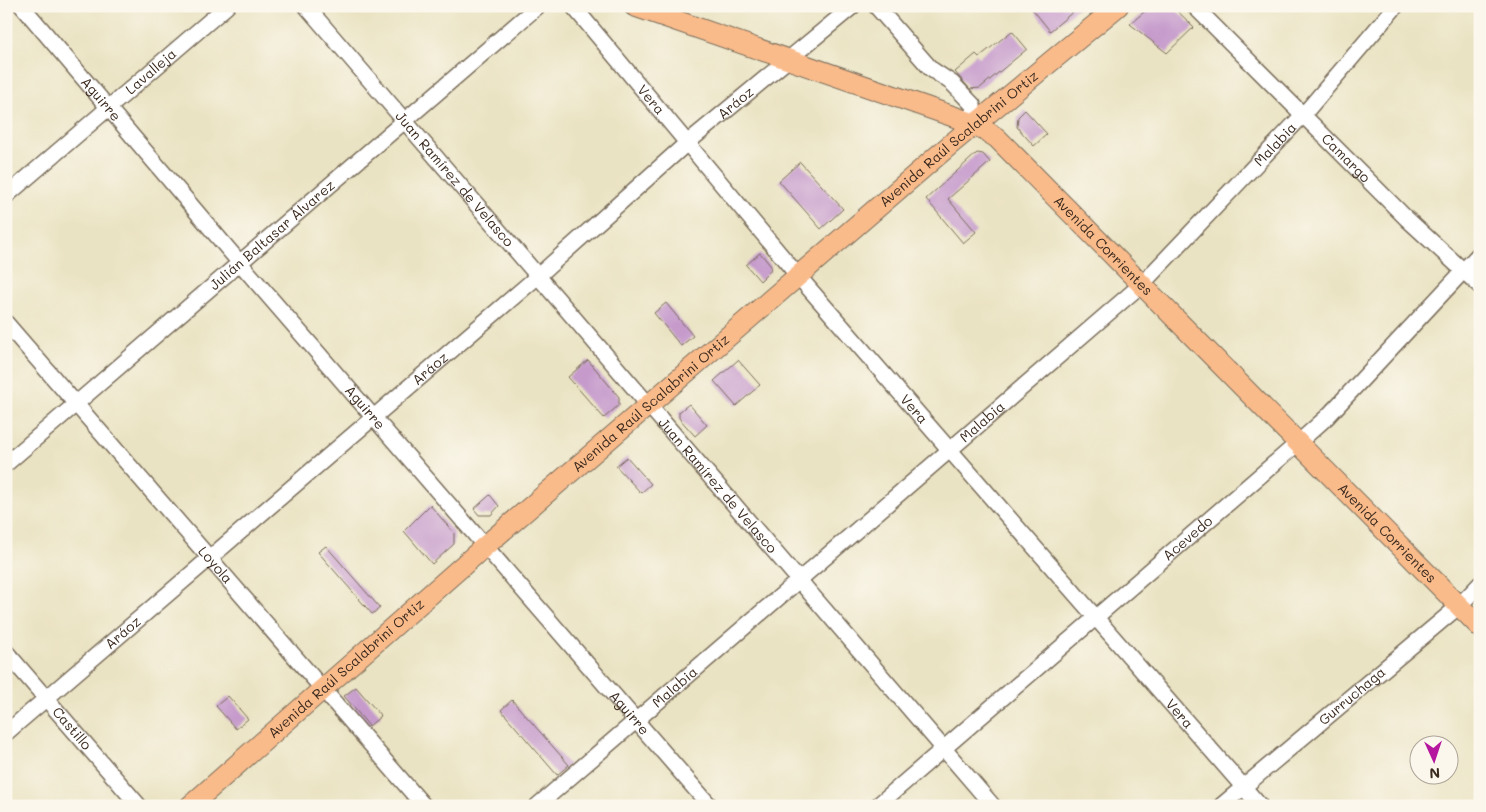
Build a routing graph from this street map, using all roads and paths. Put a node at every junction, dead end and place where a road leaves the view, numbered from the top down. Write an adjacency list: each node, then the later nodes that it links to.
1 (22, 6): 13 (street, Aguirre)
2 (227, 6): 13 (street, Lavalleja)
3 (306, 6): 15 (street, Juan Ramírez de Velasco)
4 (538, 6): 15 (street, Julián Baltasar Álvarez)
5 (573, 6): 17 (street, Vera)
6 (634, 6): 12 (main road, Avenida Corrientes)
7 (853, 6): 12 (street, Aráoz)
8 (876, 6): 16 (street)
9 (1118, 6): 16 (main road, Avenida Raúl Scalabrini Ortiz)
10 (1194, 6): 14 (street, Camargo)
11 (1396, 6): 14 (street, Malabia)
12 (788, 59): 16 (main road, Avenida Corrientes); 17 (street, Aráoz)
13 (109, 108): 18 (street, Lavalleja); 20 (street, Aguirre)
14 (1304, 114): 21 (street, Camargo); 24 (street, Malabia)
15 (405, 122): 20 (street, Julián Baltasar Álvarez); 22 (street, Juan Ramírez de Velasco)
16 (975, 124): 23 (main road, Avenida Raúl Scalabrini Ortiz); 24 (main road, Avenida Corrientes)
17 (687, 144): 22 (street, Aráoz); 23 (street, Vera)
18 (6, 196)
19 (1480, 253): 21 (street, Acevedo)
20 (240, 263): 27 (street, Julián Baltasar Álvarez); 29 (street, Aguirre)
21 (1464, 270): 25 (street, Camargo); 30 (street, Acevedo)
22 (538, 276): 28 (street, Juan Ramírez de Velasco); 29 (street, Aráoz)
23 (799, 277): 28 (main road, Avenida Raúl Scalabrini Ortiz); 31 (street, Vera)
24 (1142, 284): 30 (main road, Avenida Corrientes); 31 (street, Malabia)
25 (1480, 286)
26 (6, 323): 27 (street, Loyola)
27 (78, 404): 32 (street, Julián Baltasar Álvarez); 34 (street, Loyola)
28 (649, 407): 33 (main road, Avenida Raúl Scalabrini Ortiz); 35 (street, Juan Ramírez de Velasco)
29 (375, 416): 33 (street, Aguirre); 34 (street, Aráoz)
30 (1298, 443): 37 (main road, Avenida Corrientes); 38 (street, Acevedo)
31 (949, 449): 35 (street, Malabia); 38 (street, Vera)
32 (6, 464)
33 (484, 547): 41 (main road, Avenida Raúl Scalabrini Ortiz); 43 (street, Aguirre)
34 (210, 559): 41 (street, Loyola); 42 (street, Aráoz)
35 (800, 579): 43 (street, Malabia); 45 (street, Juan Ramírez de Velasco)
36 (1480, 584): 37 (street, Gurruchaga)
37 (1459, 606): 39 (main road, Avenida Corrientes); 46 (street, Gurruchaga)
38 (1097, 618): 45 (street, Acevedo); 46 (street, Vera)
39 (1480, 627)
40 (6, 652): 42 (street, Castillo)
41 (322, 690): 48 (main road, Avenida Raúl Scalabrini Ortiz); 49 (street, Loyola)
42 (47, 698): 44 (street, Aráoz); 47 (street, Castillo)
43 (636, 721): 50 (street, Malabia); 51 (street, Aguirre)
44 (6, 733)
45 (944, 748): 52 (street, Acevedo); 53 (street, Juan Ramírez de Velasco)
46 (1244, 787): 54 (street, Gurruchaga); 55 (street, Vera)
47 (139, 806)
48 (190, 806)
49 (424, 806)
50 (537, 806)
51 (710, 806)
52 (877, 806)
53 (993, 806)
54 (1221, 806)
55 (1260, 806)

